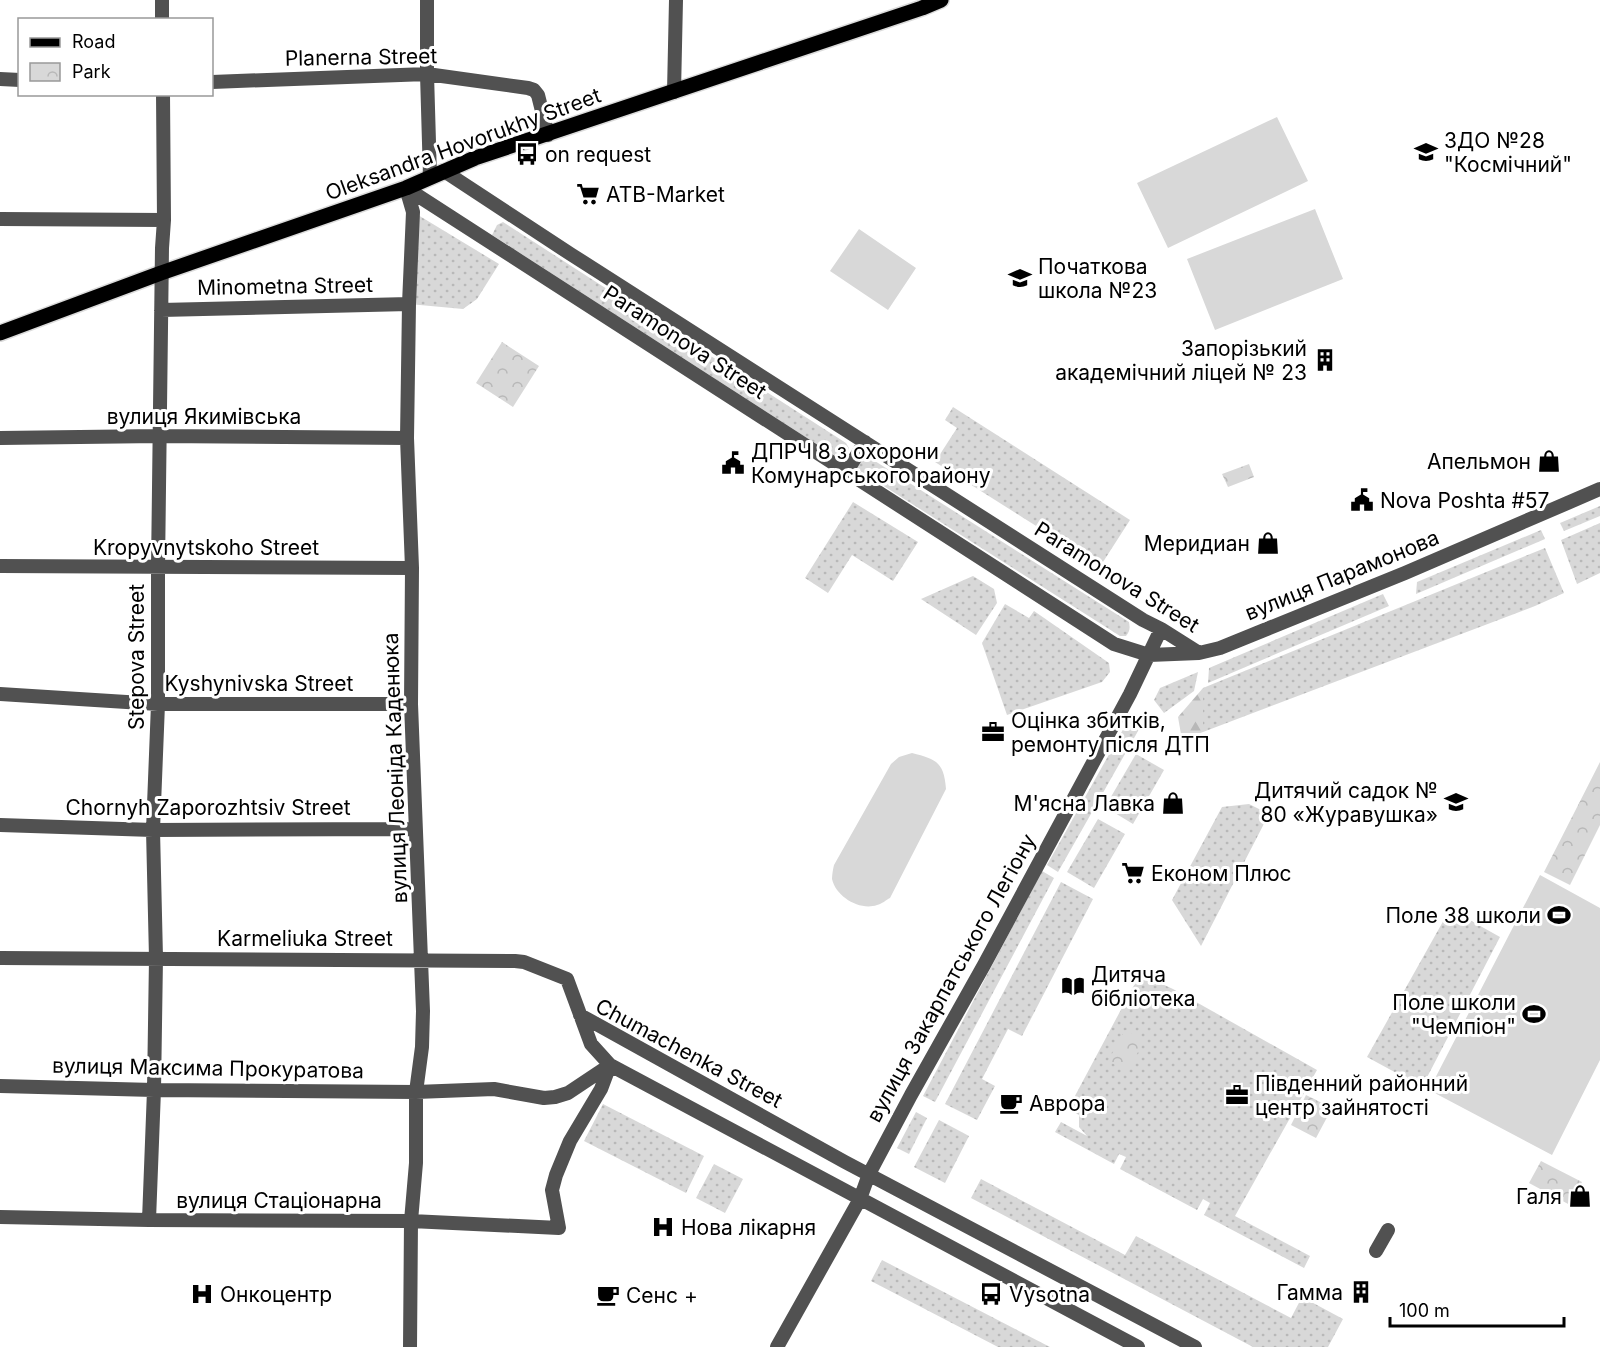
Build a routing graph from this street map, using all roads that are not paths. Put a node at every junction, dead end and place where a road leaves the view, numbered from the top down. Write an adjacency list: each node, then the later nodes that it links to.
1 (162, 0): 6 (street)
2 (427, 0): 7 (street)
3 (676, 0): 11 (street)
4 (941, 0): 5 (main road, Oleksandra Hovorukhy Street)
5 (922, 4): 11 (main road, Oleksandra Hovorukhy Street)
6 (162, 18)
7 (427, 74): 10 (street, Planerna Street); 13 (street, Planerna Street); 14 (street)
8 (0, 80): 9 (street)
9 (18, 80)
10 (213, 82)
11 (675, 92): 13 (main road, Oleksandra Hovorukhy Street)
12 (163, 96): 17 (street, Stepova Street)
13 (548, 135): 14 (main road, Oleksandra Hovorukhy Street)
14 (437, 174): 15 (main road, Oleksandra Hovorukhy Street); 25 (street, Paramonova Street)
15 (406, 188): 18 (main road, Oleksandra Hovorukhy Street); 19 (street, вулиця Леоніда Каденюка); 26 (street, Paramonova Street)
16 (0, 219): 17 (street)
17 (164, 220): 18 (street, Stepova Street)
18 (161, 273): 20 (street, Stepova Street); 21 (main road, Oleksandra Hovorukhy Street)
19 (409, 304): 20 (street, Minometna Street); 24 (street, вулиця Леоніда Каденюка)
20 (161, 310): 22 (street, Stepova Street)
21 (0, 333)
22 (159, 436): 23 (street, вулиця Якимівська); 24 (street, вулиця Якимівська); 29 (street, Stepova Street)
23 (0, 438)
24 (407, 438): 30 (street, вулиця Леоніда Каденюка)
25 (864, 442): 26 (street); 31 (street, Paramonova Street)
26 (847, 471): 33 (street, Paramonova Street)
27 (1600, 489): 32 (street, вулиця Парамонова)
28 (0, 567): 29 (street, Kropyvnytskoho Street)
29 (158, 568): 30 (street, Kropyvnytskoho Street); 35 (street, Stepova Street)
30 (412, 568): 36 (street, вулиця Леоніда Каденюка)
31 (1161, 629): 32 (street, Paramonova Street); 33 (street, вулиця Закарпатського Легіону)
32 (1199, 653): 33 (street, Paramonova Street)
33 (1149, 655): 48 (street, вулиця Закарпатського Легіону)
34 (0, 694): 35 (street, Kyshynivska Street)
35 (158, 704): 36 (street, Kyshynivska Street); 39 (street, Stepova Street)
36 (411, 704): 38 (street, вулиця Леоніда Каденюка)
37 (0, 825): 39 (street, Chornyh Zaporozhtsiv Street)
38 (415, 829): 39 (street, Chornyh Zaporozhtsiv Street); 42 (street, вулиця Леоніда Каденюка)
39 (153, 830): 41 (street, Stepova Street)
40 (0, 958): 41 (street, Karmeliuka Street)
41 (156, 958): 42 (street, Karmeliuka Street); 46 (street, Stepova Street)
42 (422, 959): 43 (street, Karmeliuka Street); 47 (street, вулиця Леоніда Каденюка)
43 (580, 1015): 44 (street, Chumachenka Street); 48 (street, Chumachenka Street)
44 (610, 1065): 47 (street, вулиця Максима Прокуратова); 49 (street, Chumachenka Street); 52 (street, вулиця Стаціонарна)
45 (0, 1086): 46 (street, вулиця Максима Прокуратова)
46 (154, 1090): 47 (street, вулиця Максима Прокуратова); 51 (street, Stepova Street)
47 (416, 1092): 52 (street, вулиця Леоніда Каденюка)
48 (869, 1174): 49 (street, вулиця Закарпатського Легіону); 58 (street, Chumachenka Street)
49 (860, 1199): 56 (street, вулиця Закарпатського Легіону); 57 (street, Chumachenka Street)
50 (0, 1216): 51 (street, вулиця Стаціонарна)
51 (149, 1220): 52 (street, вулиця Стаціонарна)
52 (411, 1221): 55 (street, вулиця Леоніда Каденюка)
53 (1388, 1230): 54 (street)
54 (1376, 1251)
55 (410, 1347)
56 (777, 1347)
57 (1138, 1347)
58 (1195, 1347)

